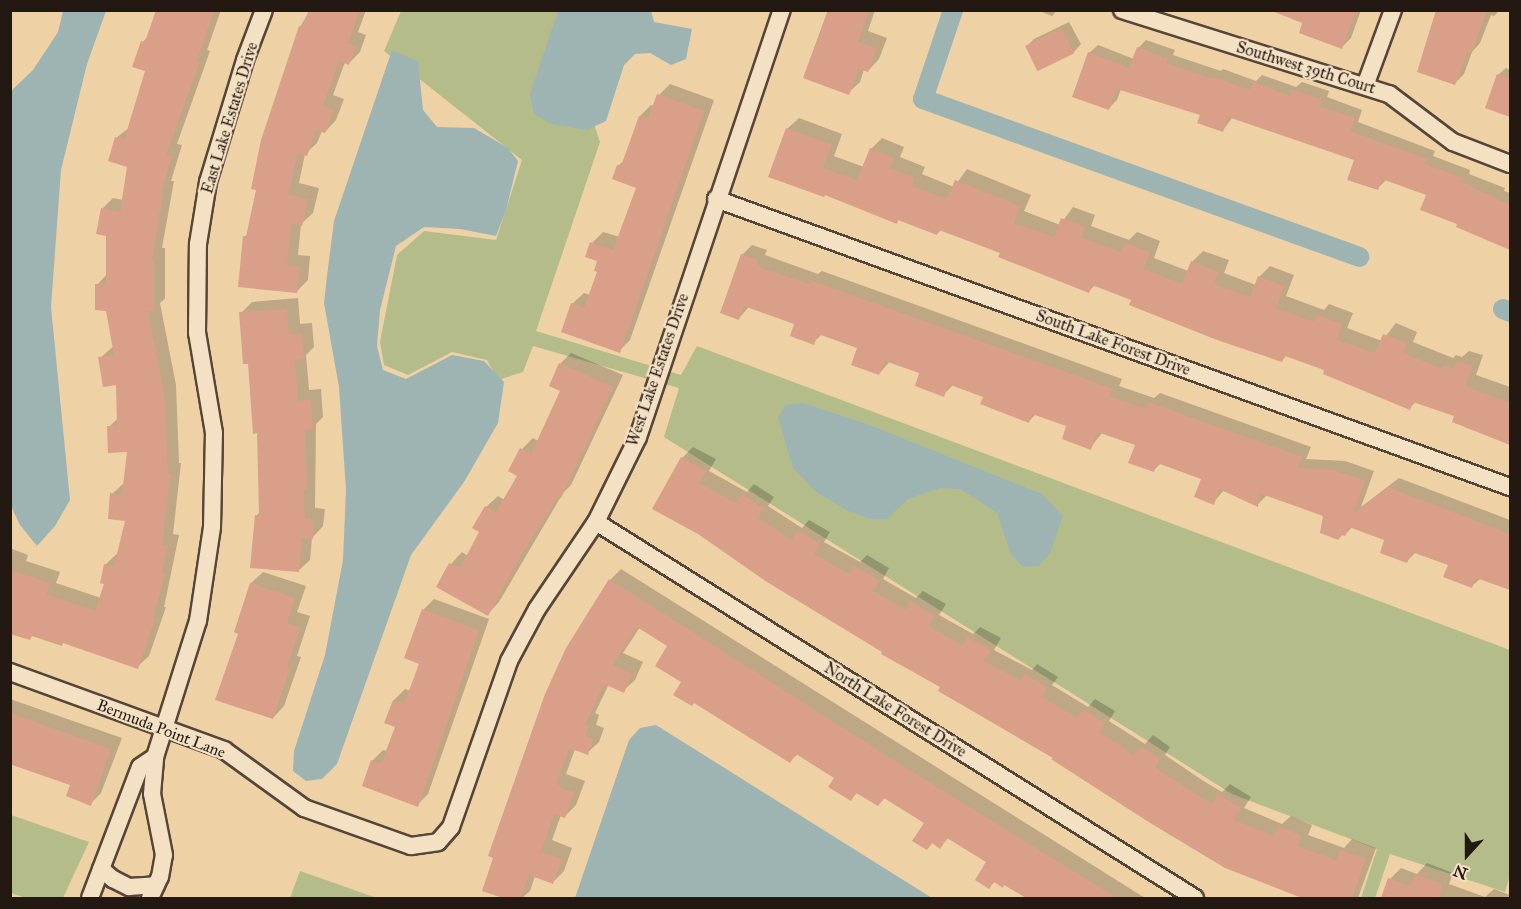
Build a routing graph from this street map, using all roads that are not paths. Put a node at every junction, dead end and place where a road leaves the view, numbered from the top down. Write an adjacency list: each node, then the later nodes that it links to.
1 (264, 10): 11 (street, East Lake Estates Drive)
2 (782, 10): 7 (street, West Lake Estates Drive)
3 (1122, 10): 5 (street, Southwest 39th Court)
4 (1393, 10): 5 (street)
5 (1365, 86): 6 (street, Southwest 39th Court)
6 (1510, 164)
7 (716, 199): 8 (street, South Lake Forest Drive); 9 (street, West Lake Estates Drive)
8 (1510, 487)
9 (596, 522): 13 (street, West Lake Estates Drive); 17 (street, North Lake Forest Drive)
10 (10, 672): 11 (street, Bermuda Point Lane)
11 (165, 729): 12 (street, East Lake Estates Drive); 13 (street, Bermuda Point Lane)
12 (155, 757): 14 (street, East Lake Estates Drive); 15 (street, East Lake Estates Drive)
13 (438, 842)
14 (101, 869): 15 (street); 16 (street, East Lake Estates Drive)
15 (153, 892)
16 (90, 898)
17 (1195, 898)

